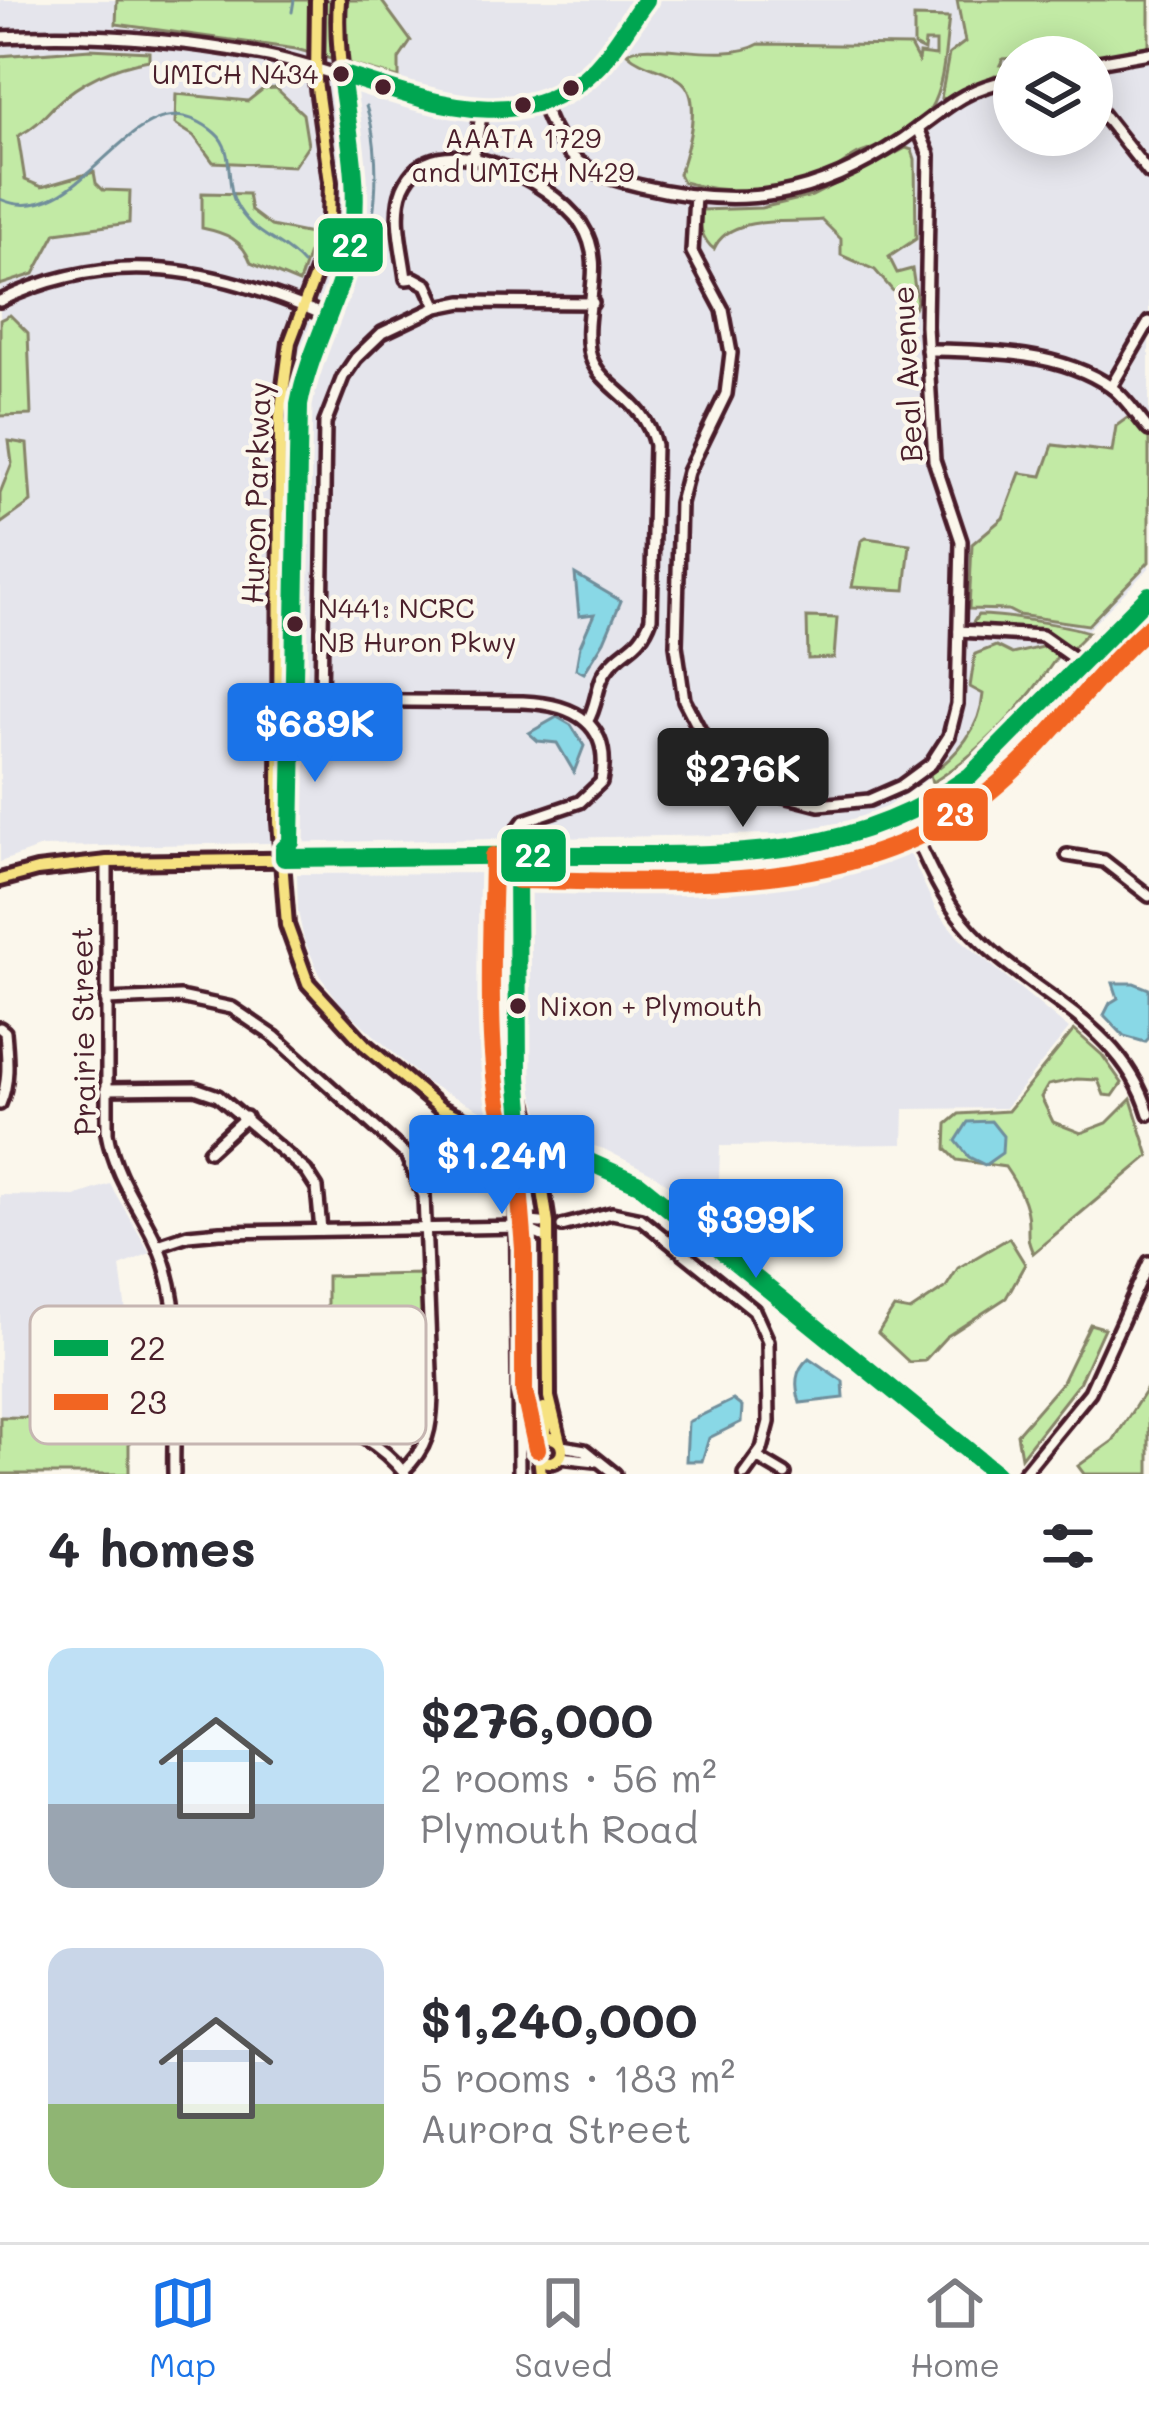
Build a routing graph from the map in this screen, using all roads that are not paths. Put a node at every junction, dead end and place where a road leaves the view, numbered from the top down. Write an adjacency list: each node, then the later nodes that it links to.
1 (317, 0): 7 (main road, Huron Parkway)
2 (339, 0): 8 (main road, Huron Parkway)
3 (646, 0): 10 (street)
4 (0, 37): 7 (street)
5 (1149, 53): 6 (street)
6 (1113, 59)
7 (316, 66): 8 (street); 19 (main road, Huron Parkway)
8 (341, 74): 11 (street); 21 (main road, Huron Parkway)
9 (993, 85): 12 (street)
10 (542, 104): 11 (street); 16 (street)
11 (482, 112): 14 (street)
12 (917, 128): 16 (street); 23 (street, Beal Avenue)
13 (1113, 128): 15 (street)
14 (473, 157): 18 (street); 20 (street)
15 (1149, 173)
16 (695, 195): 29 (street, Beal Avenue)
17 (0, 301): 19 (street)
18 (592, 303): 20 (street); 34 (street)
19 (303, 306): 21 (street); 26 (main road, Huron Parkway)
20 (436, 308): 33 (street)
21 (326, 316): 27 (main road, Huron Parkway)
22 (1149, 322): 24 (street)
23 (927, 350): 24 (street); 29 (street, Beal Avenue)
24 (1111, 387): 25 (street)
25 (1149, 430)
26 (278, 524): 27 (main road); 31 (main road, Huron Parkway)
27 (296, 525): 32 (main road, Huron Parkway)
28 (1149, 596): 30 (main road)
29 (959, 631): 30 (street)
30 (1079, 662): 35 (main road)
31 (278, 690): 32 (main road); 36 (main road, Huron Parkway)
32 (292, 700): 33 (street); 36 (main road, Huron Parkway)
33 (321, 700): 34 (street)
34 (586, 722): 37 (street)
35 (906, 816): 37 (main road); 47 (street)
36 (284, 854): 37 (main road); 39 (main road); 49 (main road, Huron Parkway)
37 (517, 856): 49 (main road)
38 (1067, 856): 41 (street)
39 (107, 862): 40 (main road); 42 (street, Prairie Street)
40 (0, 880)
41 (1149, 896)
42 (106, 1000): 45 (street, Prairie Street); 53 (street)
43 (0, 1028): 44 (street)
44 (2, 1048): 46 (street)
45 (106, 1089): 48 (street); 55 (street, Prairie Street)
46 (0, 1104)
47 (1148, 1107)
48 (246, 1117): 50 (street); 52 (street)
49 (528, 1144): 51 (street); 54 (main road); 72 (street, Huron Parkway)
50 (209, 1151)
51 (520, 1227): 53 (street); 54 (street); 68 (street)
52 (321, 1230): 53 (street); 55 (street)
53 (428, 1230): 60 (street)
54 (545, 1232): 59 (main road); 64 (street); 65 (main road)
55 (158, 1245): 58 (street, Prairie Street)
56 (1149, 1262): 57 (street)
57 (1147, 1276): 73 (street)
58 (171, 1306)
59 (542, 1441): 65 (main road); 65 (main road)
60 (426, 1443)
61 (175, 1444): 67 (street, Prairie Street)
62 (375, 1444): 66 (street)
63 (426, 1444): 66 (street)
64 (758, 1458): 70 (street); 71 (street)
65 (555, 1459): 69 (street)
66 (404, 1472)
67 (174, 1474)
68 (519, 1474)
69 (615, 1474)
70 (745, 1474)
71 (785, 1474)
72 (997, 1474)
73 (1023, 1474)

